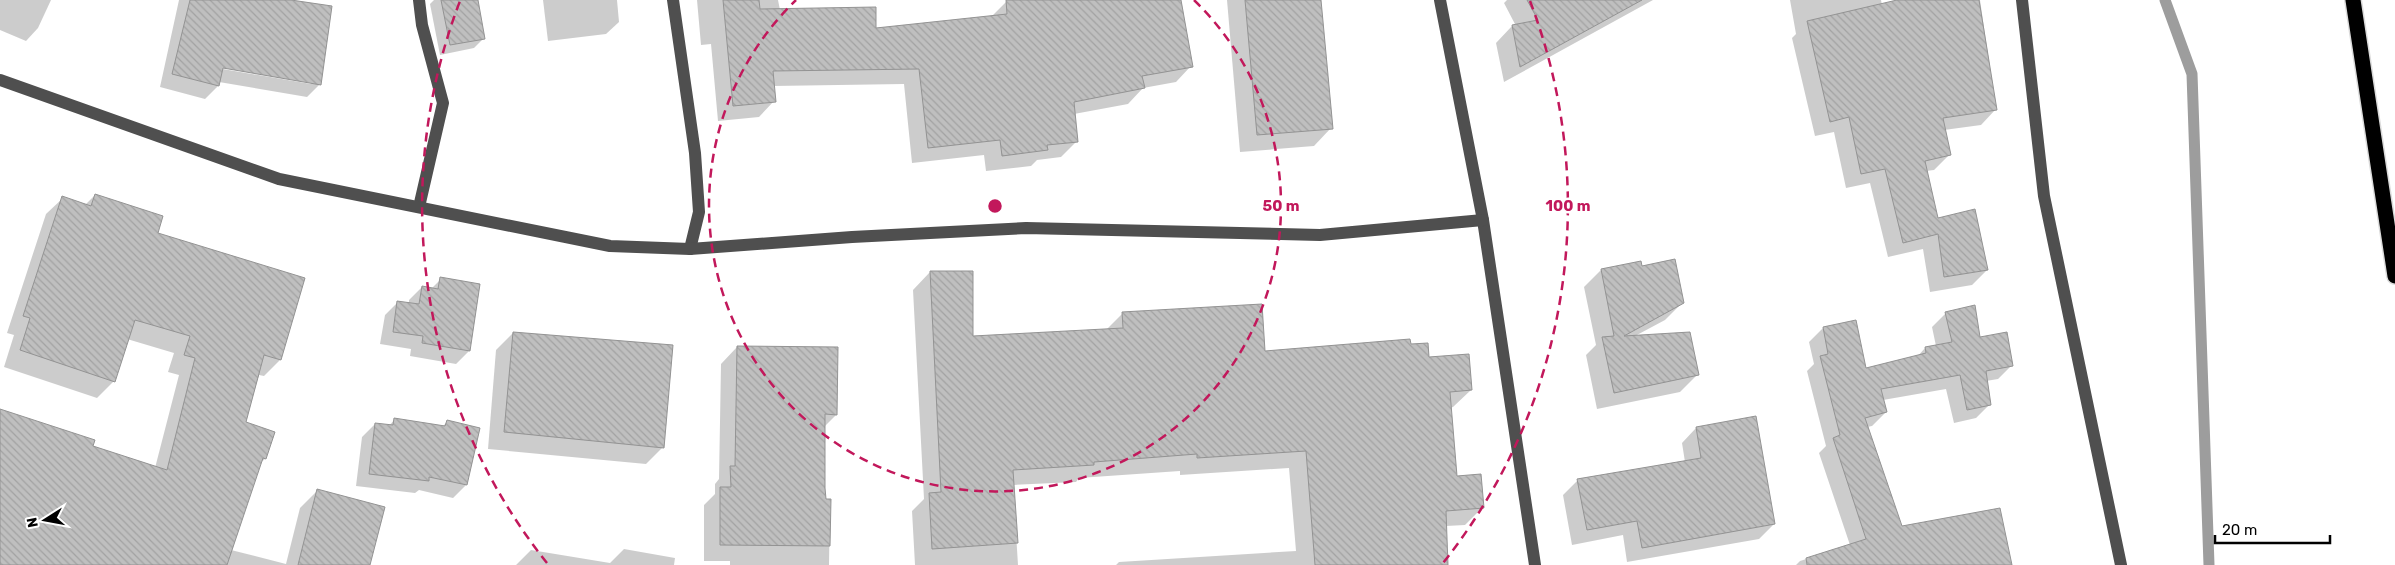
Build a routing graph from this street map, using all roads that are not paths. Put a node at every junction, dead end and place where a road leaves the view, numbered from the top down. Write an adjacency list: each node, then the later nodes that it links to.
1 (419, 0): 7 (street)
2 (673, 0): 9 (street)
3 (1440, 0): 8 (street)
4 (2022, 0): 12 (street)
5 (2354, 0): 10 (highway)
6 (0, 80): 7 (street)
7 (420, 207): 9 (street)
8 (1483, 220): 9 (street); 11 (street)
9 (690, 249)
10 (2395, 276)
11 (1535, 565)
12 (2121, 565)

